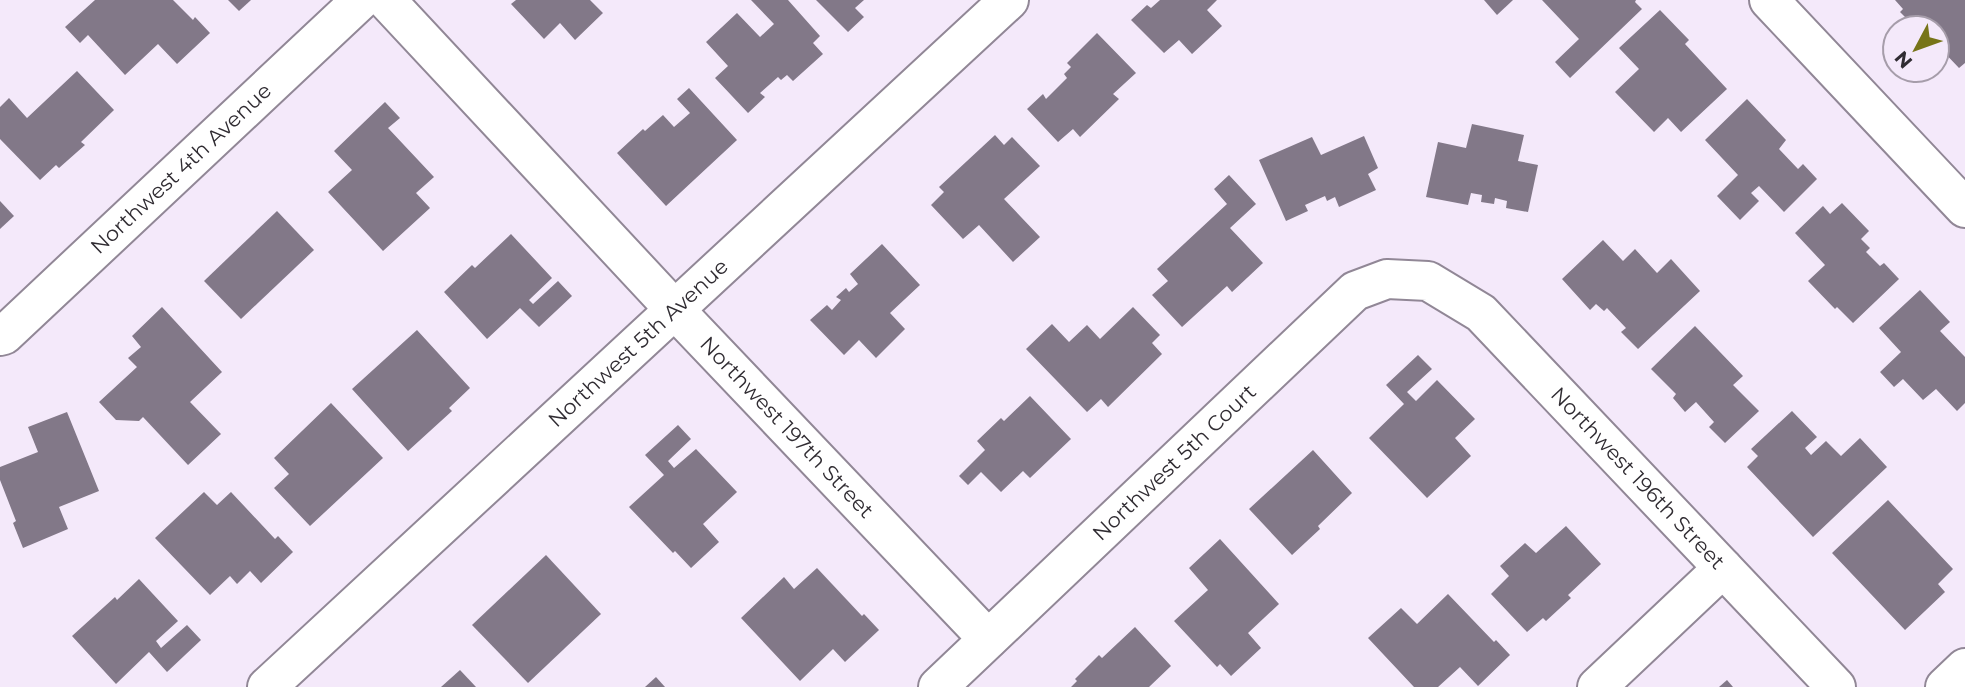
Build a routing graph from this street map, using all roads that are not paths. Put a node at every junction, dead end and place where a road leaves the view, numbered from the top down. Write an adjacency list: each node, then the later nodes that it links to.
1 (361, 0): 8 (street, Northwest 4th Avenue)
2 (386, 0): 7 (street, Northwest 197th Street)
3 (1009, 0): 7 (street, Northwest 5th Avenue)
4 (1769, 0): 5 (street)
5 (1965, 208)
6 (1428, 281): 9 (street, Northwest 196th Street); 10 (street, Northwest 5th Court)
7 (675, 310): 10 (street, Northwest 197th Street); 12 (street, Northwest 5th Avenue)
8 (0, 336)
9 (1723, 568): 14 (street); 15 (street, Northwest 196th Street)
10 (988, 639): 13 (street, Northwest 5th Court)
11 (1965, 668): 16 (street)
12 (267, 687)
13 (938, 687)
14 (1597, 687)
15 (1836, 687)
16 (1945, 687)

